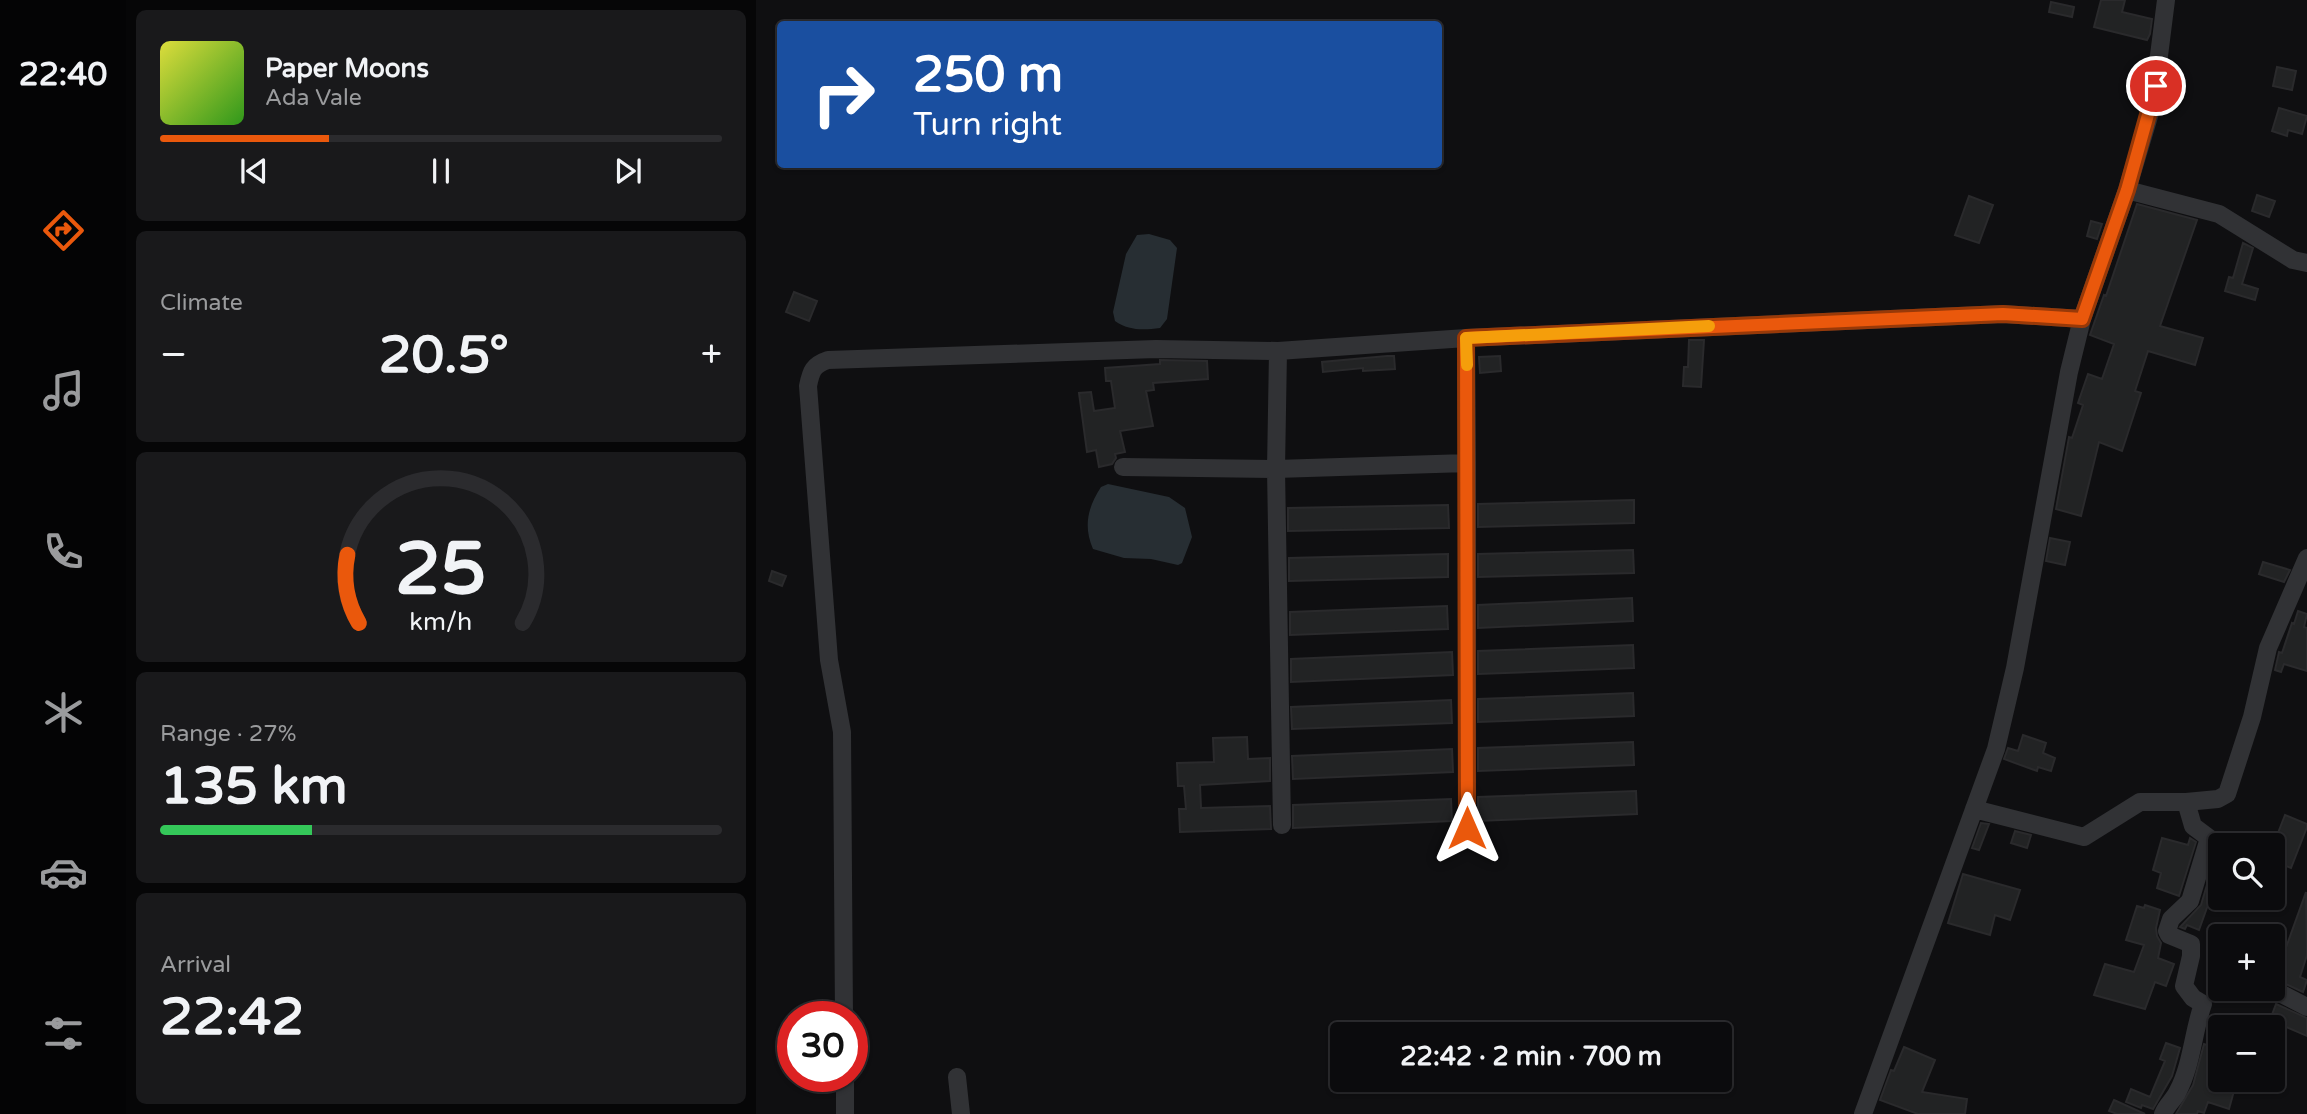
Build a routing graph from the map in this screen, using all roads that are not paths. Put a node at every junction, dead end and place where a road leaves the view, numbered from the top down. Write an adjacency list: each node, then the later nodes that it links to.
1 (2165, 0): 2 (street)
2 (2127, 190): 3 (street); 4 (street)
3 (2307, 263)
4 (2082, 319): 5 (street); 12 (street)
5 (1466, 338): 6 (street); 7 (street)
6 (1278, 351): 9 (street); 16 (street)
7 (1467, 463): 9 (street); 14 (street)
8 (1123, 467): 9 (street)
9 (1276, 468): 13 (street)
10 (2307, 558): 11 (street)
11 (2186, 802): 12 (street); 23 (street)
12 (1974, 809): 22 (street)
13 (1282, 825)
14 (1467, 828)
15 (2285, 996): 17 (street)
16 (844, 1001)
17 (2307, 1007)
18 (957, 1077): 21 (street)
19 (845, 1092): 20 (street)
20 (845, 1114)
21 (961, 1114)
22 (1863, 1114)
23 (2163, 1114)

